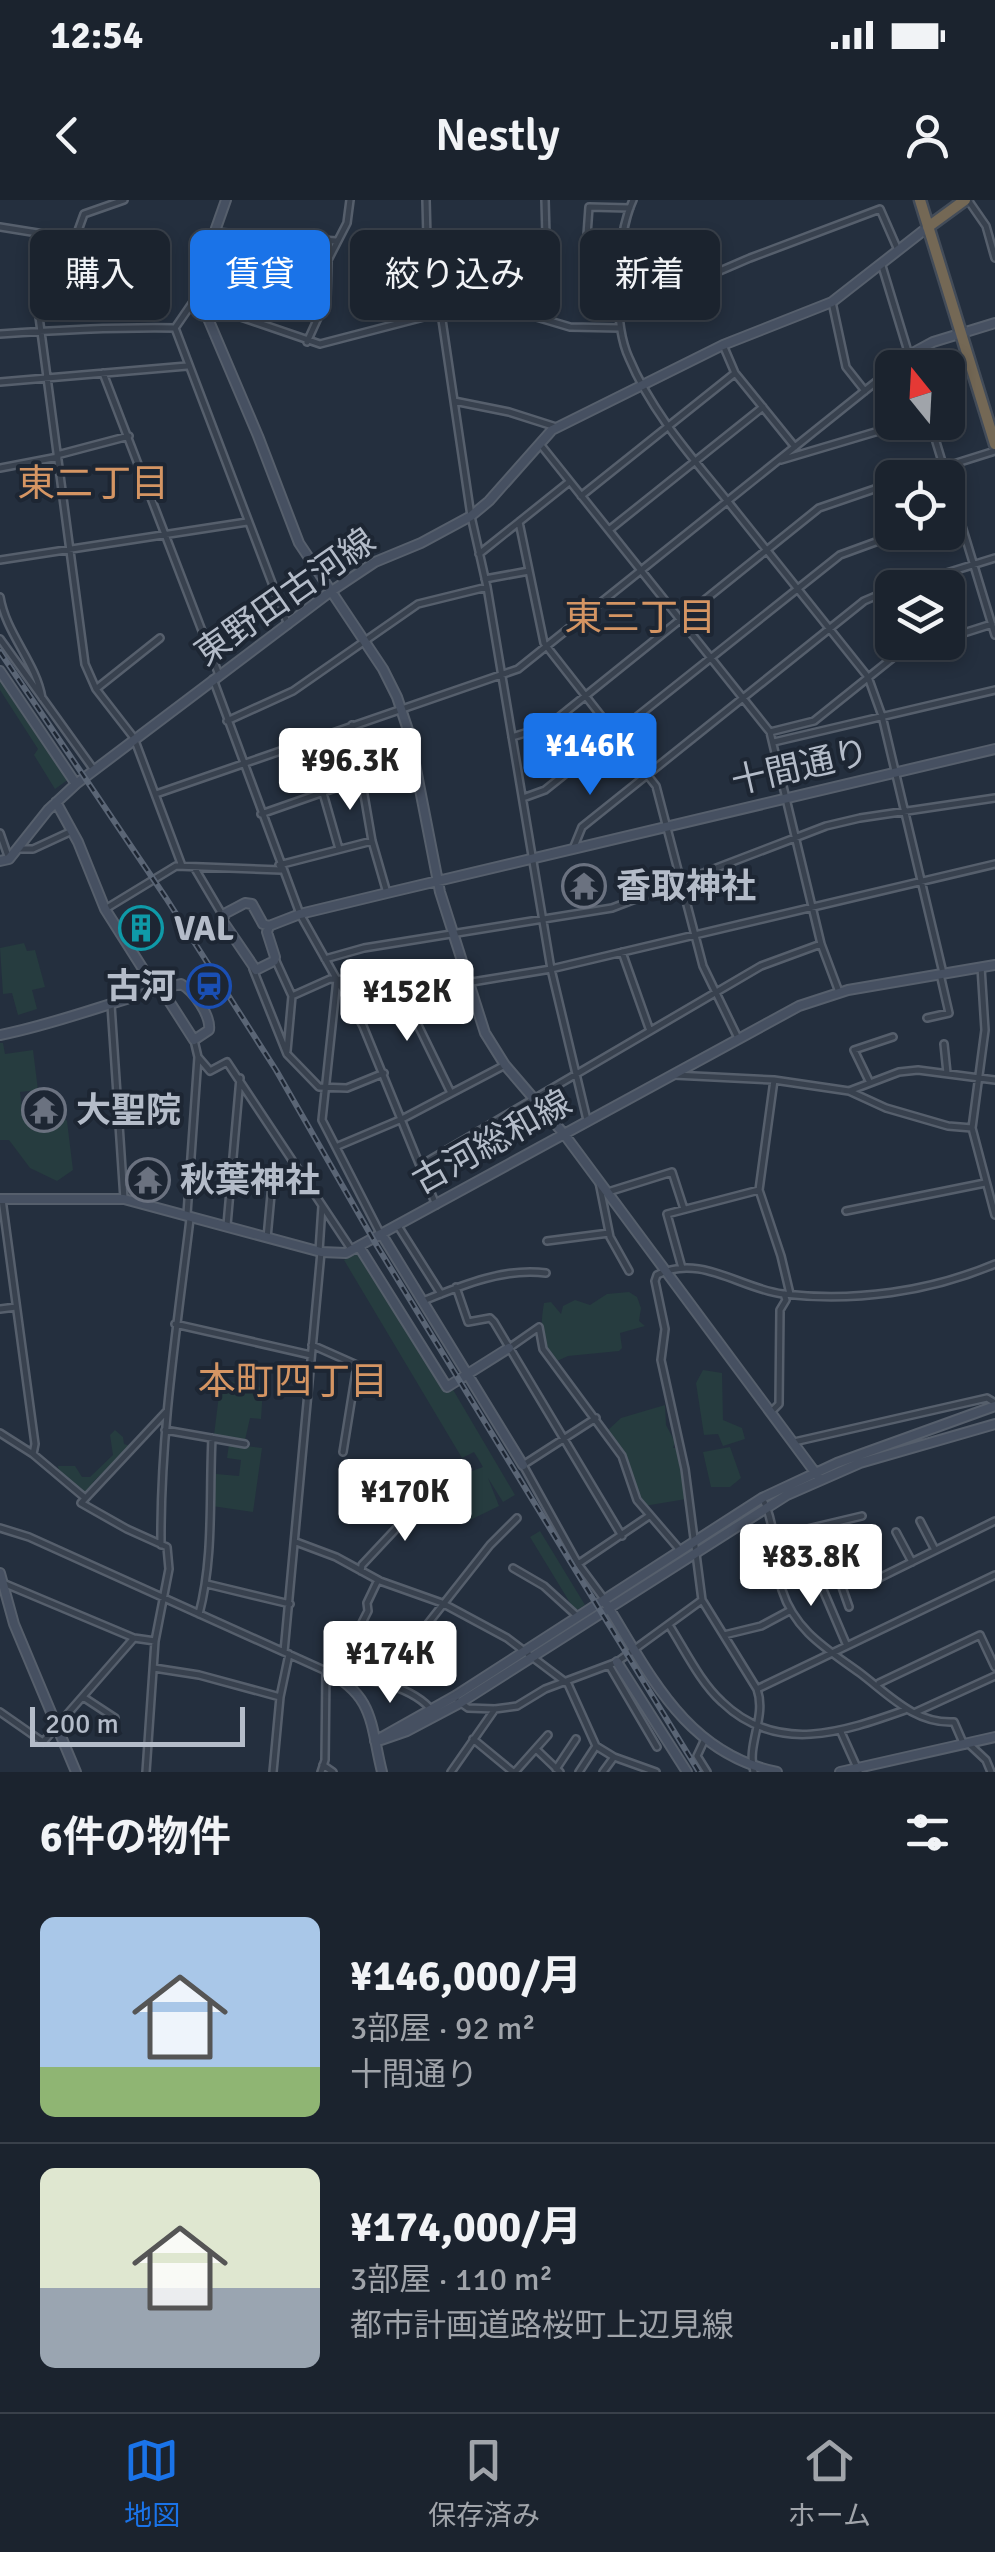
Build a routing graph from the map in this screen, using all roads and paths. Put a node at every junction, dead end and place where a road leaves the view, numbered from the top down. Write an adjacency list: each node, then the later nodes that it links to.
1 (124, 200): 15 (street)
2 (226, 200): 16 (street)
3 (342, 200): 4 (street)
4 (350, 200): 23 (street)
5 (426, 200): 17 (street)
6 (546, 200): 18 (street)
7 (634, 200): 10 (street)
8 (920, 200): 14 (highway)
9 (966, 200): 12 (street); 14 (highway)
10 (630, 208): 19 (street); 20 (street)
11 (995, 222): 12 (street)
12 (986, 226): 25 (street)
13 (0, 227): 21 (street)
14 (928, 227): 24 (street, 東野田古河線); 41 (highway)
15 (79, 230)
16 (215, 230)
17 (427, 230)
18 (546, 230)
19 (587, 230)
20 (626, 230)
21 (30, 231)
22 (330, 240): 23 (street)
23 (337, 241): 43 (street)
24 (899, 252): 26 (street, 東野田古河線); 27 (street)
25 (995, 257)
26 (882, 266): 28 (street, 東野田古河線); 45 (street)
27 (720, 271)
28 (832, 302): 44 (street, 東野田古河線); 54 (street)
29 (190, 310): 38 (street)
30 (39, 320): 40 (street)
31 (208, 320): 92 (street)
32 (251, 320): 43 (street)
33 (415, 320): 43 (street)
34 (441, 320): 55 (street)
35 (543, 320): 39 (street)
36 (619, 320): 39 (street)
37 (995, 323): 41 (street)
38 (175, 328): 40 (street); 47 (street)
39 (620, 328): 53 (street)
40 (40, 332): 42 (street); 50 (street)
41 (960, 332): 46 (street); 63 (highway)
42 (0, 334)
43 (307, 342)
44 (723, 345): 48 (street); 53 (street, 東野田古河線)
45 (907, 350)
46 (916, 350)
47 (187, 366): 49 (street); 74 (street)
48 (734, 372): 56 (street); 57 (street)
49 (103, 373): 50 (street); 60 (street)
50 (46, 378): 51 (street); 64 (street)
51 (0, 382)
52 (875, 382): 54 (street)
53 (642, 383): 57 (street); 58 (street, 東野田古河線)
54 (864, 391): 62 (street)
55 (454, 401): 58 (street); 73 (street)
56 (763, 407): 62 (street); 67 (street)
57 (668, 426): 67 (street); 71 (street)
58 (556, 427): 61 (street, 東野田古河線)
59 (875, 432): 65 (street)
60 (130, 436): 64 (street); 77 (street)
61 (538, 442): 69 (street); 73 (street, 東野田古河線)
62 (795, 447): 65 (street)
63 (995, 448): 66 (street)
64 (57, 456): 68 (street); 80 (street)
65 (778, 460): 72 (street)
66 (962, 460)
67 (695, 461): 72 (street); 76 (street)
68 (0, 468)
69 (569, 482): 71 (street); 75 (street)
70 (875, 489): 81 (street)
71 (580, 496): 76 (street)
72 (727, 501): 81 (street); 88 (street)
73 (471, 516): 82 (street); 92 (street, 東野田古河線)
74 (246, 522): 77 (street); 97 (street)
75 (519, 522): 82 (street); 87 (street)
76 (609, 530): 88 (street)
77 (166, 534): 80 (street); 109 (street)
78 (965, 537): 85 (street)
79 (875, 542): 91 (street)
80 (69, 548): 84 (street); 111 (street)
81 (766, 550): 91 (street); 95 (street)
82 (480, 554): 89 (street)
83 (995, 558): 85 (street)
84 (0, 560)
85 (974, 565): 86 (street); 96 (street)
86 (957, 570)
87 (529, 571): 89 (street); 104 (street)
88 (641, 571): 95 (street); 104 (street)
89 (485, 579): 90 (street)
90 (486, 587): 103 (street); 108 (street)
91 (797, 589): 98 (street); 105 (street)
92 (330, 592): 97 (street, 東野田古河線); 103 (street)
93 (875, 596): 98 (street)
94 (0, 597): 115 (street)
95 (680, 620): 105 (street); 113 (street)
96 (992, 624): 99 (street); 100 (street)
97 (288, 625): 109 (street, 東野田古河線)
98 (830, 629): 110 (street); 114 (street)
99 (965, 633)
100 (995, 636)
101 (160, 638): 111 (street)
102 (0, 639): 115 (street)
103 (365, 642): 116 (street); 118 (street)
104 (546, 648): 108 (street); 113 (street)
105 (712, 658): 114 (street); 121 (street)
106 (890, 660): 110 (street)
107 (0, 671): 131 (street)
108 (502, 676): 116 (street); 123 (street)
109 (216, 677): 118 (street); 122 (street, 東野田古河線)
110 (868, 678): 117 (street); 120 (street)
111 (96, 689): 122 (street)
112 (995, 690): 117 (street)
113 (585, 696): 121 (street); 123 (street)
114 (743, 698): 120 (street); 129 (street)
115 (42, 701): 127 (street)
116 (402, 709): 119 (street); 154 (street)
117 (882, 716): 124 (street); 128 (street)
118 (227, 721): 126 (street)
119 (352, 725): 126 (street); 130 (street)
120 (770, 732): 124 (street)
121 (616, 734): 129 (street); 134 (street)
122 (134, 738): 127 (street, 東野田古河線); 133 (street)
123 (512, 738): 134 (street)
124 (774, 742): 135 (street)
125 (995, 750): 128 (street, 十間通り)
126 (243, 763): 133 (street); 139 (street)
127 (94, 770): 131 (street, 東野田古河線)
128 (895, 772): 135 (street, 十間通り); 138 (street)
129 (648, 774): 140 (street); 145 (street)
130 (362, 779): 132 (street); 144 (street)
131 (76, 784): 137 (street, 東野田古河線)
132 (323, 792): 139 (street); 147 (street)
133 (156, 794): 151 (street)
134 (524, 798): 148 (street)
135 (787, 798): 140 (street, 十間通り); 143 (street)
136 (995, 798): 138 (street)
137 (56, 802): 141 (street); 146 (street, 東野田古河線)
138 (904, 811): 143 (street); 155 (street)
139 (261, 814): 153 (street)
140 (667, 827): 145 (street, 十間通り); 156 (street)
141 (72, 830): 146 (street); 159 (street)
142 (0, 833): 149 (street)
143 (797, 837): 156 (street); 158 (street)
144 (372, 841): 147 (street); 157 (street)
145 (573, 848): 148 (street, 十間通り)
146 (19, 849): 149 (street, 東野田古河線)
147 (339, 849): 153 (street)
148 (532, 859): 154 (street, 十間通り); 162 (street)
149 (4, 860)
150 (995, 864): 155 (street)
151 (182, 866): 152 (street); 159 (street)
152 (194, 867): 153 (street); 161 (street)
153 (280, 868): 160 (street)
154 (437, 881): 157 (street, 十間通り); 164 (street)
155 (921, 882): 158 (street); 174 (street)
156 (682, 884): 162 (street); 165 (street)
157 (387, 892): 160 (street, 十間通り)
158 (813, 908): 165 (street); 166 (street)
159 (105, 909): 178 (street)
160 (300, 914): 163 (street, 十間通り); 168 (street)
161 (223, 916): 163 (street); 172 (street)
162 (543, 921): 164 (street); 173 (street)
163 (269, 926): 169 (street)
164 (452, 934): 168 (street); 177 (street)
165 (694, 935): 167 (street); 180 (street)
166 (822, 944): 179 (street); 180 (street)
167 (622, 952): 173 (street); 184 (street)
168 (325, 959): 175 (street)
169 (276, 960): 172 (street); 181 (street)
170 (995, 965): 171 (street, 古河総和線)
171 (981, 967): 174 (street, 古河総和線); 197 (street)
172 (253, 968): 190 (street)
173 (551, 969): 177 (street); 195 (street)
174 (942, 974): 179 (street, 古河総和線); 183 (street)
175 (337, 979): 176 (street); 181 (street); 194 (street); 202 (street)
176 (410, 982): 177 (street); 204 (street)
177 (466, 983): 192 (street)
178 (160, 991): 182 (street); 188 (street); 188 (street)
179 (840, 992): 186 (street, 古河総和線)
180 (714, 994): 184 (street); 186 (street)
181 (292, 996): 190 (street)
182 (110, 1002): 185 (street); 218 (street)
183 (927, 1018)
184 (650, 1031): 195 (street)
185 (0, 1035)
186 (738, 1038): 196 (street, 古河総和線)
187 (893, 1038): 201 (street)
188 (194, 1040): 191 (street)
189 (944, 1044): 193 (street)
190 (286, 1054): 202 (street)
191 (198, 1057): 198 (street); 224 (street)
192 (505, 1065): 204 (street); 205 (street)
193 (947, 1072): 197 (street); 201 (street)
194 (384, 1073): 202 (street); 206 (street)
195 (577, 1074): 205 (street); 207 (street)
196 (671, 1074): 199 (street); 207 (street, 古河総和線)
197 (980, 1076): 200 (street); 208 (street)
198 (240, 1078): 212 (street); 219 (street)
199 (774, 1080): 203 (street); 215 (street)
200 (995, 1080)
201 (870, 1083): 203 (street)
202 (326, 1088): 210 (street)
203 (850, 1091): 208 (street)
204 (452, 1093): 206 (street)
205 (535, 1099): 209 (street); 211 (street)
206 (402, 1118): 210 (street); 211 (street)
207 (587, 1120): 209 (street, 古河総和線)
208 (972, 1128): 214 (street)
209 (564, 1134): 213 (street); 220 (street, 古河総和線)
210 (338, 1146): 228 (street)
211 (421, 1165): 220 (street)
212 (232, 1168): 226 (street); 229 (street)
213 (598, 1180): 216 (street); 227 (street)
214 (985, 1183): 222 (street); 223 (street)
215 (759, 1190): 221 (street); 240 (street)
216 (608, 1192): 221 (street); 235 (street)
217 (1, 1199): 218 (street, 古河総和線); 242 (street)
218 (124, 1199): 224 (street, 古河総和線)
219 (322, 1203): 231 (street); 232 (street)
220 (436, 1204): 225 (street, 古河総和線)
221 (684, 1209): 234 (street)
222 (846, 1211)
223 (995, 1215)
224 (188, 1218): 226 (street, 古河総和線); 244 (street)
225 (398, 1226): 228 (street, 古河総和線); 239 (street)
226 (227, 1228): 229 (street, 古河総和線)
227 (609, 1233): 230 (street); 236 (street)
228 (382, 1235): 231 (street, 古河総和線); 241 (street)
229 (268, 1238): 232 (street, 古河総和線)
230 (547, 1242)
231 (356, 1250): 232 (street, 古河総和線); 248 (street)
232 (320, 1252): 245 (street)
233 (995, 1264): 240 (street)
234 (682, 1268): 235 (street); 240 (street)
235 (665, 1271): 251 (street); 278 (street)
236 (629, 1272)
237 (546, 1273): 238 (street)
238 (456, 1287): 239 (street); 246 (street)
239 (441, 1294): 241 (street)
240 (787, 1294): 251 (street)
241 (423, 1301): 248 (street)
242 (16, 1307): 243 (street); 261 (street)
243 (0, 1309)
244 (175, 1324): 247 (street); 250 (street)
245 (312, 1345): 247 (street); 260 (street)
246 (509, 1348): 248 (street); 252 (street); 257 (street)
247 (311, 1355): 276 (street)
248 (468, 1373): 262 (street)
249 (995, 1404): 258 (street); 263 (street)
250 (167, 1411): 254 (street); 264 (street)
251 (770, 1412): 258 (street)
252 (596, 1418): 257 (street); 267 (street)
253 (995, 1424): 263 (street)
254 (165, 1430): 256 (street); 277 (street)
255 (0, 1433): 261 (street)
256 (212, 1438): 259 (street); 291 (street)
257 (564, 1440): 262 (street); 274 (street)
258 (793, 1442): 263 (street)
259 (245, 1444)
260 (344, 1452)
261 (33, 1454): 264 (street)
262 (523, 1466): 283 (street)
263 (817, 1476): 266 (street)
264 (84, 1497): 277 (street)
265 (420, 1502): 287 (street)
266 (764, 1502): 275 (street); 278 (street)
267 (649, 1516): 274 (street); 279 (street)
268 (862, 1516): 275 (street)
269 (517, 1518): 294 (street)
270 (920, 1521): 280 (street)
271 (995, 1521): 280 (street)
272 (0, 1528): 292 (street)
273 (896, 1532): 282 (street)
274 (622, 1536): 283 (street)
275 (774, 1537): 284 (street)
276 (296, 1542): 287 (street); 296 (street)
277 (161, 1545): 292 (street)
278 (694, 1546): 279 (street); 293 (street); 295 (street)
279 (680, 1550): 295 (street)
280 (936, 1550): 282 (street)
281 (809, 1558): 284 (street); 285 (street); 305 (street)
282 (912, 1562): 285 (street)
283 (578, 1564): 295 (street)
284 (777, 1565): 298 (street)
285 (834, 1567): 297 (street)
286 (513, 1568): 300 (street)
287 (361, 1571): 290 (street)
288 (995, 1575): 305 (street)
289 (1, 1578): 303 (street); 330 (street)
290 (378, 1580): 294 (street); 313 (street)
291 (207, 1584): 296 (street); 299 (street)
292 (164, 1600): 299 (street); 304 (street)
293 (702, 1600): 301 (street); 302 (street)
294 (442, 1603): 308 (street); 317 (street)
295 (606, 1603): 300 (street); 306 (street); 308 (street)
296 (290, 1604): 307 (street)
297 (849, 1608)
298 (791, 1610): 302 (street); 309 (street)
299 (199, 1615): 307 (street)
300 (577, 1616): 308 (street)
301 (669, 1625): 306 (street); 329 (street)
302 (724, 1635): 319 (street)
303 (134, 1638): 304 (street); 320 (street)
304 (155, 1641): 312 (street)
305 (847, 1646): 309 (street)
306 (635, 1650): 310 (street); 337 (street)
307 (286, 1653): 313 (street); 321 (street)
308 (528, 1653): 315 (street); 322 (street)
309 (830, 1653): 319 (street); 324 (street)
310 (613, 1664): 315 (street); 340 (street); 357 (street)
311 (995, 1666): 318 (street)
312 (154, 1668): 321 (street); 348 (street)
313 (331, 1673): 316 (street); 343 (street)
314 (995, 1676): 327 (street)
315 (566, 1682): 323 (street); 339 (street)
316 (348, 1683): 317 (street); 336 (street)
317 (381, 1683): 326 (street)
318 (879, 1683)
319 (757, 1689): 329 (street)
320 (83, 1697): 328 (street); 330 (street)
321 (280, 1697): 349 (street)
322 (457, 1699): 323 (street); 326 (street)
323 (495, 1709): 333 (street)
324 (905, 1710): 327 (street); 331 (street)
325 (0, 1712): 330 (street)
326 (434, 1712): 336 (street)
327 (914, 1713): 338 (street)
328 (115, 1718)
329 (758, 1725): 331 (street); 344 (street)
330 (57, 1727): 347 (street)
331 (841, 1732): 346 (street)
332 (548, 1735): 341 (street)
333 (472, 1738): 352 (street); 353 (street)
334 (576, 1738): 345 (street)
335 (995, 1738): 338 (street)
336 (375, 1740): 351 (street)
337 (704, 1740): 344 (street); 358 (street)
338 (966, 1744): 346 (street); 361 (street)
339 (596, 1746): 342 (street); 354 (street)
340 (657, 1747)
341 (537, 1750): 345 (street); 353 (street)
342 (614, 1757): 355 (street); 356 (street)
343 (322, 1768): 350 (street)
344 (753, 1768): 359 (street)
345 (558, 1770)
346 (858, 1770): 360 (street)
347 (76, 1772)
348 (146, 1772)
349 (273, 1772)
350 (333, 1772)
351 (382, 1772)
352 (452, 1772)
353 (514, 1772)
354 (578, 1772)
355 (604, 1772)
356 (656, 1772)
357 (687, 1772)
358 (707, 1772)
359 (776, 1772)
360 (840, 1772)
361 (991, 1772)

